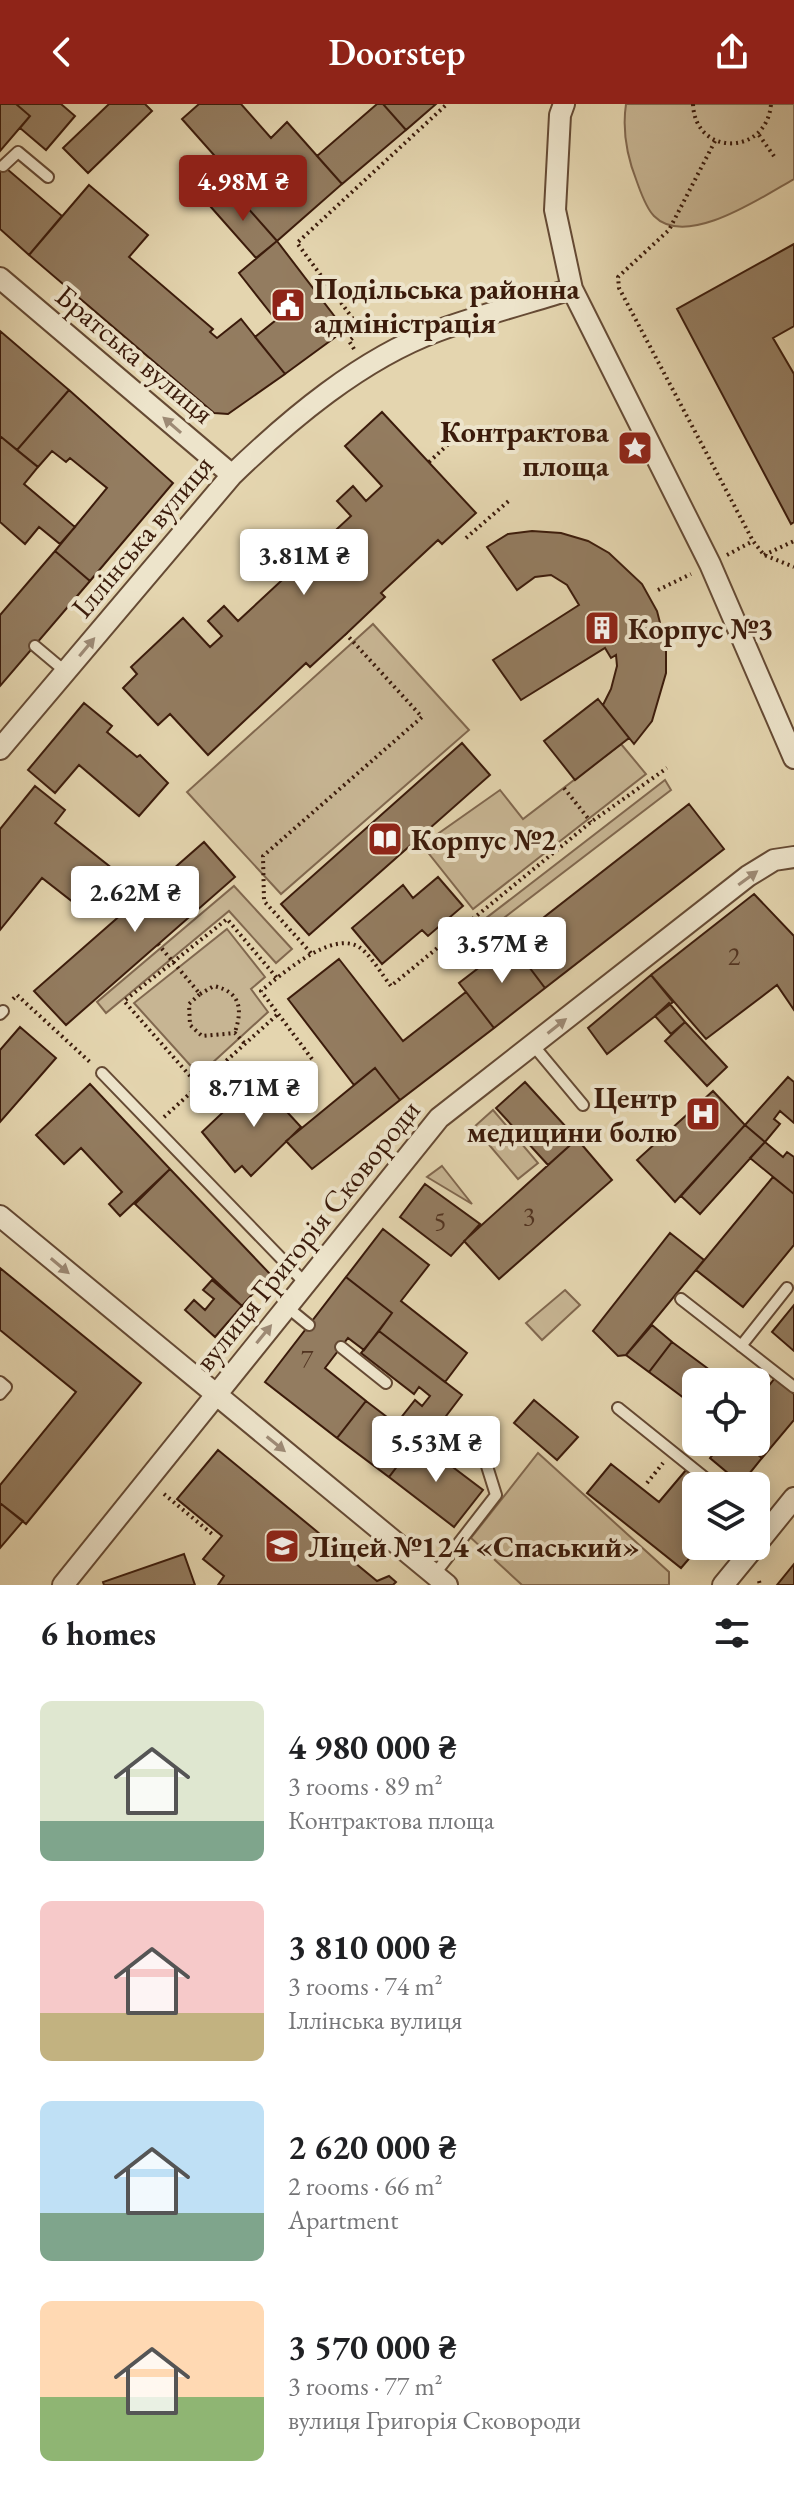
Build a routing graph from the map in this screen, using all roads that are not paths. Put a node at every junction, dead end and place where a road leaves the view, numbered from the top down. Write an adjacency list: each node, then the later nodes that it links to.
1 (564, 104): 5 (street)
2 (3, 166): 3 (lane)
3 (48, 177)
4 (0, 278): 6 (street, Братська вулиця, one-way to 4)
5 (572, 289): 6 (street, Іллінська вулиця); 10 (street)
6 (232, 475): 8 (street, Іллінська вулиця, one-way to 6)
7 (35, 646): 8 (lane)
8 (66, 672): 9 (street, Іллінська вулиця)
9 (0, 749)
10 (794, 758)
11 (794, 857): 12 (street, вулиця Григорія Сковороди, one-way to 11)
12 (533, 1045): 14 (lane); 16 (street, вулиця Григорія Сковороди)
13 (102, 1073): 16 (lane)
14 (583, 1105)
15 (0, 1216): 27 (street, one-way to 27)
16 (305, 1283): 19 (street, вулиця Григорія Сковороди)
17 (787, 1288): 21 (lane)
18 (681, 1299): 21 (lane)
19 (287, 1307): 20 (lane); 27 (street, вулиця Григорія Сковороди, one-way to 19)
20 (309, 1325)
21 (741, 1346): 25 (lane)
22 (341, 1347): 24 (lane)
23 (0, 1382): 26 (lane)
24 (386, 1383)
25 (794, 1387)
26 (0, 1394)
27 (215, 1395): 34 (street, one-way to 34); 35 (street, вулиця Григорія Сковороди)
28 (618, 1408): 30 (lane)
29 (481, 1447): 34 (lane)
30 (698, 1472)
31 (794, 1498): 32 (street)
32 (770, 1524)
33 (741, 1560): 36 (street)
34 (440, 1580)
35 (63, 1585)
36 (723, 1585)

